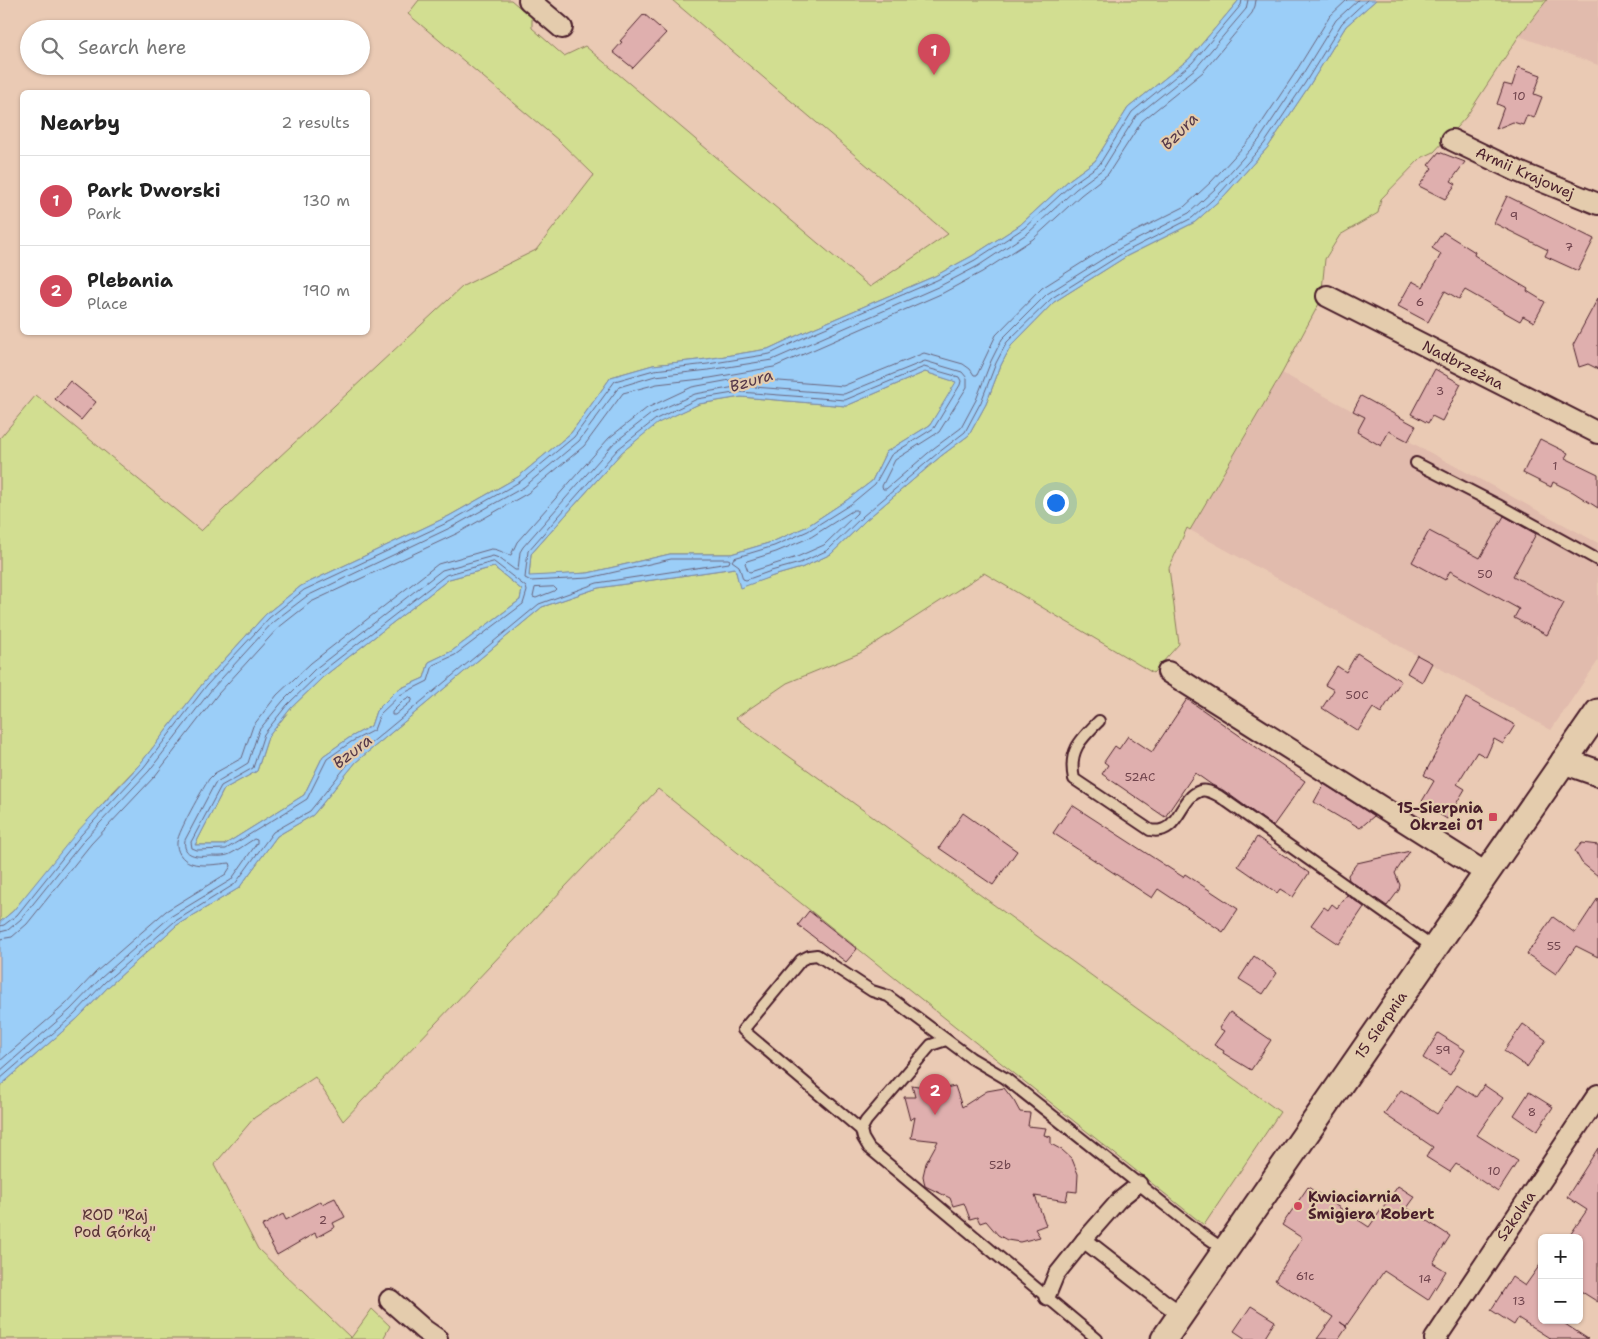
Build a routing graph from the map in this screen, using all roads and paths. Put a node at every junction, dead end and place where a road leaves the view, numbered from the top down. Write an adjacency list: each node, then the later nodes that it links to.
1 (529, 0): 2 (street)
2 (562, 28)
3 (1452, 140): 4 (street, Armii Krajowej)
4 (1598, 204)
5 (1327, 296): 6 (street, Nadbrzeżna)
6 (1598, 433)
7 (1416, 463): 8 (lane)
8 (1598, 560)
9 (1168, 672): 14 (street)
10 (1598, 712): 12 (street, 15 Sierpnia)
11 (1099, 721): 15 (lane)
12 (1564, 761): 13 (street); 14 (street, 15 Sierpnia)
13 (1598, 773)
14 (1486, 874): 15 (street, 15 Sierpnia)
15 (1434, 948): 21 (street, 15 Sierpnia)
16 (946, 1040): 18 (lane); 18 (lane); 19 (lane)
17 (1598, 1095): 28 (street, Szkolna)
18 (861, 1130): 22 (lane)
19 (1139, 1184): 20 (street); 21 (lane)
20 (1084, 1240): 22 (street); 24 (street)
21 (1225, 1250): 24 (street, 15 Sierpnia)
22 (1047, 1297): 26 (lane)
23 (390, 1300): 25 (street)
24 (1181, 1314): 27 (street, 15 Sierpnia)
25 (437, 1339)
26 (1097, 1339)
27 (1164, 1339)
28 (1435, 1339)

